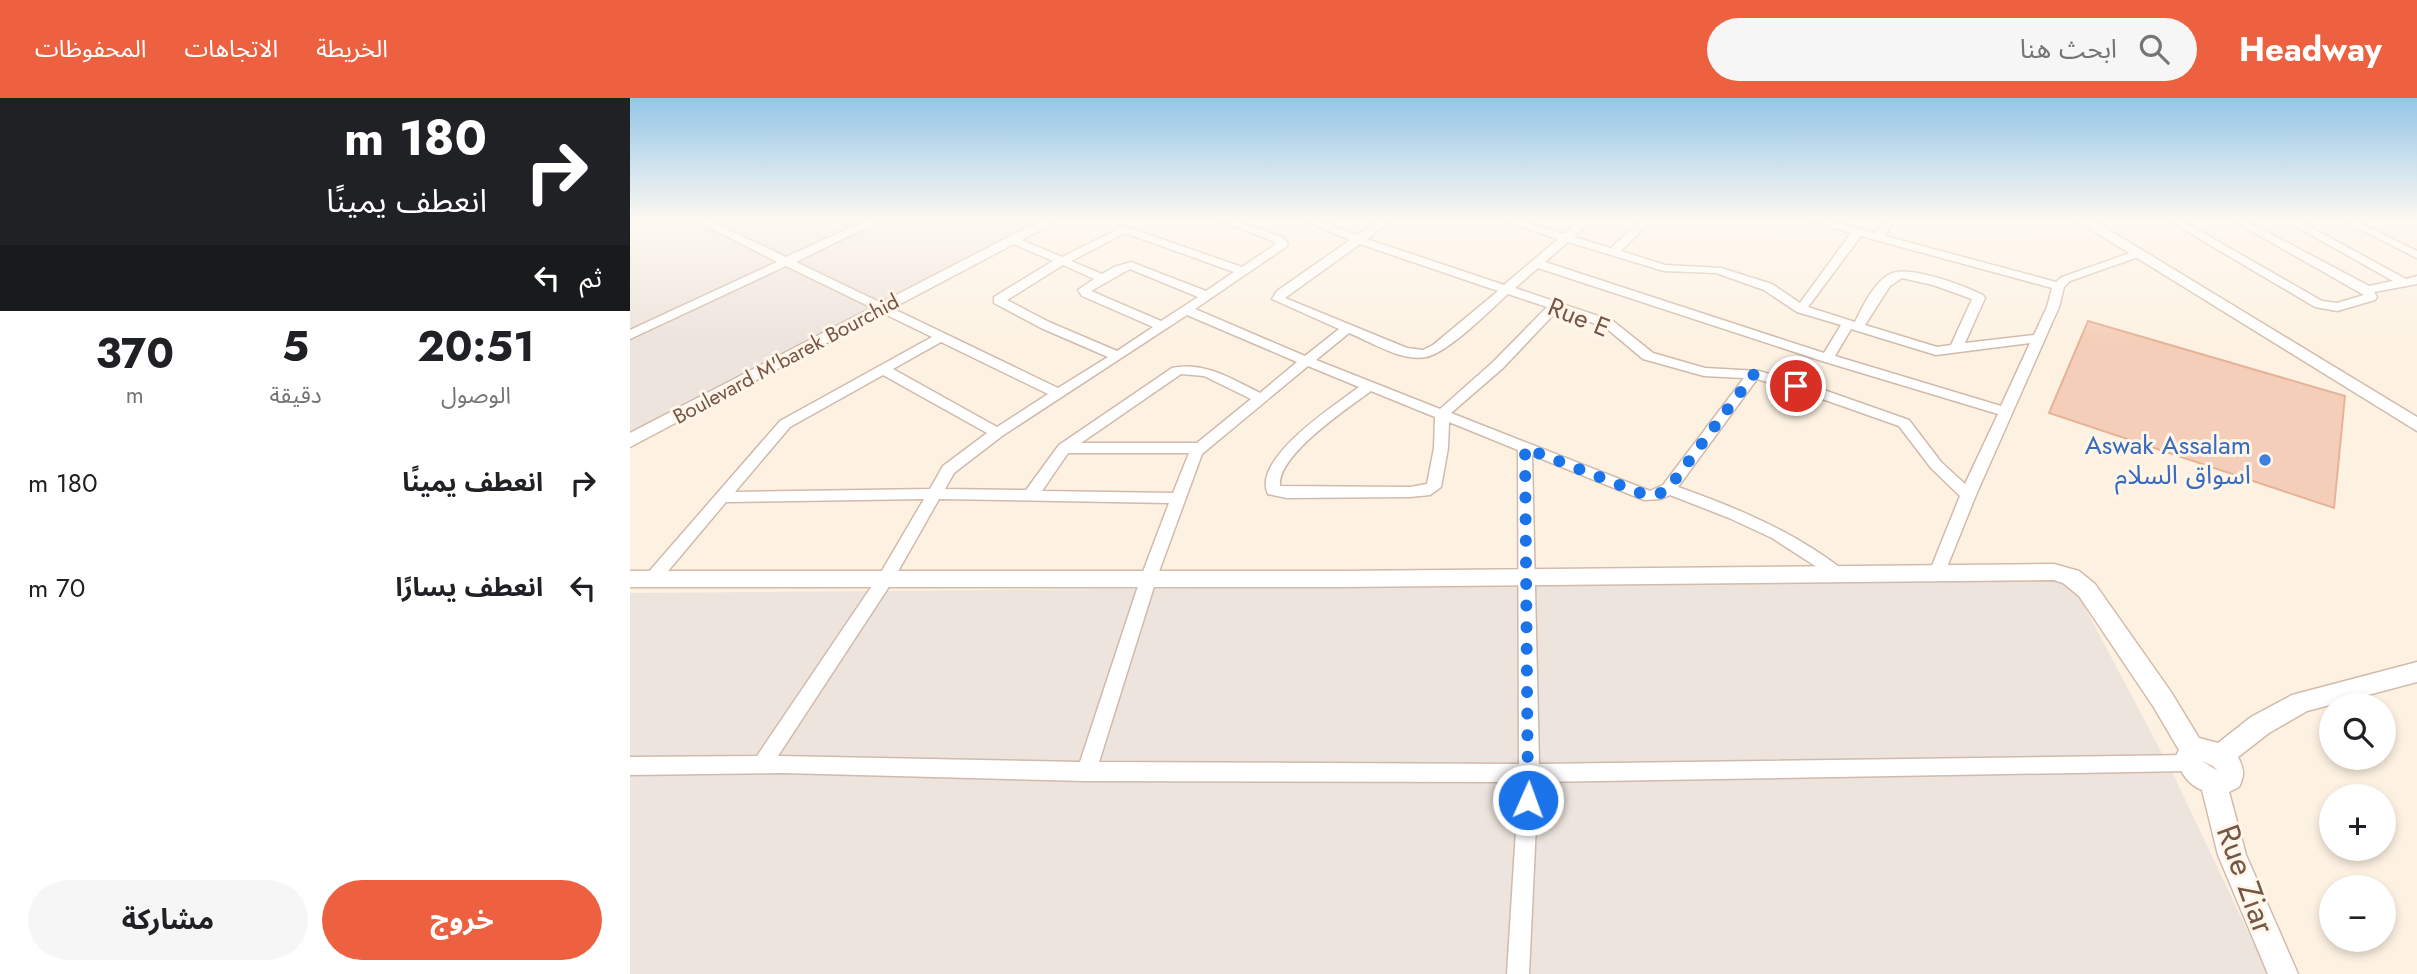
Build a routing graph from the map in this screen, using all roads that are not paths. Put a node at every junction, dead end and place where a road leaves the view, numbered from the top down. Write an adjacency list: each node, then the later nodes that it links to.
1 (782, 260): 19 (street)
2 (791, 260): 19 (street)
3 (975, 260): 29 (street, Boulevard M'barek Bourchid)
4 (1212, 260): 21 (street)
5 (1260, 260): 21 (street)
6 (1331, 260): 34 (street)
7 (1418, 260): 25 (street, Rue E)
8 (1539, 260): 20 (street)
9 (1636, 260): 31 (street)
10 (1837, 260): 31 (street)
11 (1962, 260): 24 (street)
12 (2119, 260): 24 (street)
13 (2147, 260): 38 (street)
14 (2164, 260): 38 (street)
15 (2242, 260): 26 (street)
16 (2311, 260): 26 (street)
17 (2368, 260): 23 (street)
18 (1062, 261): 22 (street); 40 (street)
19 (786, 262): 29 (street); 35 (street)
20 (1535, 263): 25 (street); 41 (street)
21 (1243, 271): 27 (street)
22 (1102, 278): 27 (street); 32 (street)
23 (2411, 282): 26 (street)
24 (2058, 286): 37 (street)
25 (1507, 290): 28 (street, Rue E); 34 (street)
26 (2367, 290)
27 (1207, 296): 30 (street)
28 (1555, 306): 44 (street, Rue E); 51 (street)
29 (884, 308): 36 (street); 54 (street, Boulevard M'barek Bourchid)
30 (1185, 309): 32 (street); 42 (street)
31 (1801, 309): 33 (street)
32 (1161, 326): 40 (street)
33 (1853, 326): 39 (street); 39 (street); 41 (street)
34 (1347, 328): 42 (street)
35 (630, 335)
36 (941, 337): 43 (street); 47 (street)
37 (2038, 338): 39 (street); 50 (street)
38 (2288, 339): 46 (street)
39 (1956, 349)
40 (1118, 356): 47 (street)
41 (1828, 358): 50 (street)
42 (1306, 361): 45 (street); 48 (street)
43 (883, 369): 53 (street); 62 (street)
44 (1754, 374): 58 (street); 61 (street, Rue E)
45 (1368, 386): 51 (street); 51 (street)
46 (2378, 393): 49 (street); 52 (street)
47 (1059, 394): 53 (street)
48 (1259, 398): 55 (street); 56 (street)
49 (2417, 409)
50 (2007, 412): 61 (street)
51 (1442, 414): 57 (street)
52 (2417, 425)
53 (997, 433): 59 (street)
54 (630, 441)
55 (1064, 448): 56 (street); 60 (street)
56 (1199, 448): 63 (street)
57 (1525, 448): 58 (street); 66 (street)
58 (1668, 489): 65 (street)
59 (932, 494): 60 (street); 62 (street); 68 (street)
60 (1031, 495): 63 (street)
61 (1968, 495): 64 (street)
62 (725, 497): 70 (street)
63 (1177, 498): 67 (street)
64 (1937, 573): 65 (street); 72 (street)
65 (1836, 574): 66 (street)
66 (1525, 575): 67 (street); 77 (street)
67 (1149, 577): 68 (street); 76 (street)
68 (886, 578): 70 (street); 73 (street)
69 (630, 579): 70 (street)
70 (652, 579)
71 (2417, 672): 75 (street)
72 (2191, 757): 75 (street); 77 (street)
73 (763, 763): 74 (street); 76 (street)
74 (630, 765)
75 (2217, 769): 79 (street, Rue Ziar)
76 (1086, 772): 77 (street)
77 (1529, 775): 78 (street)
78 (1518, 974)
79 (2283, 974)

